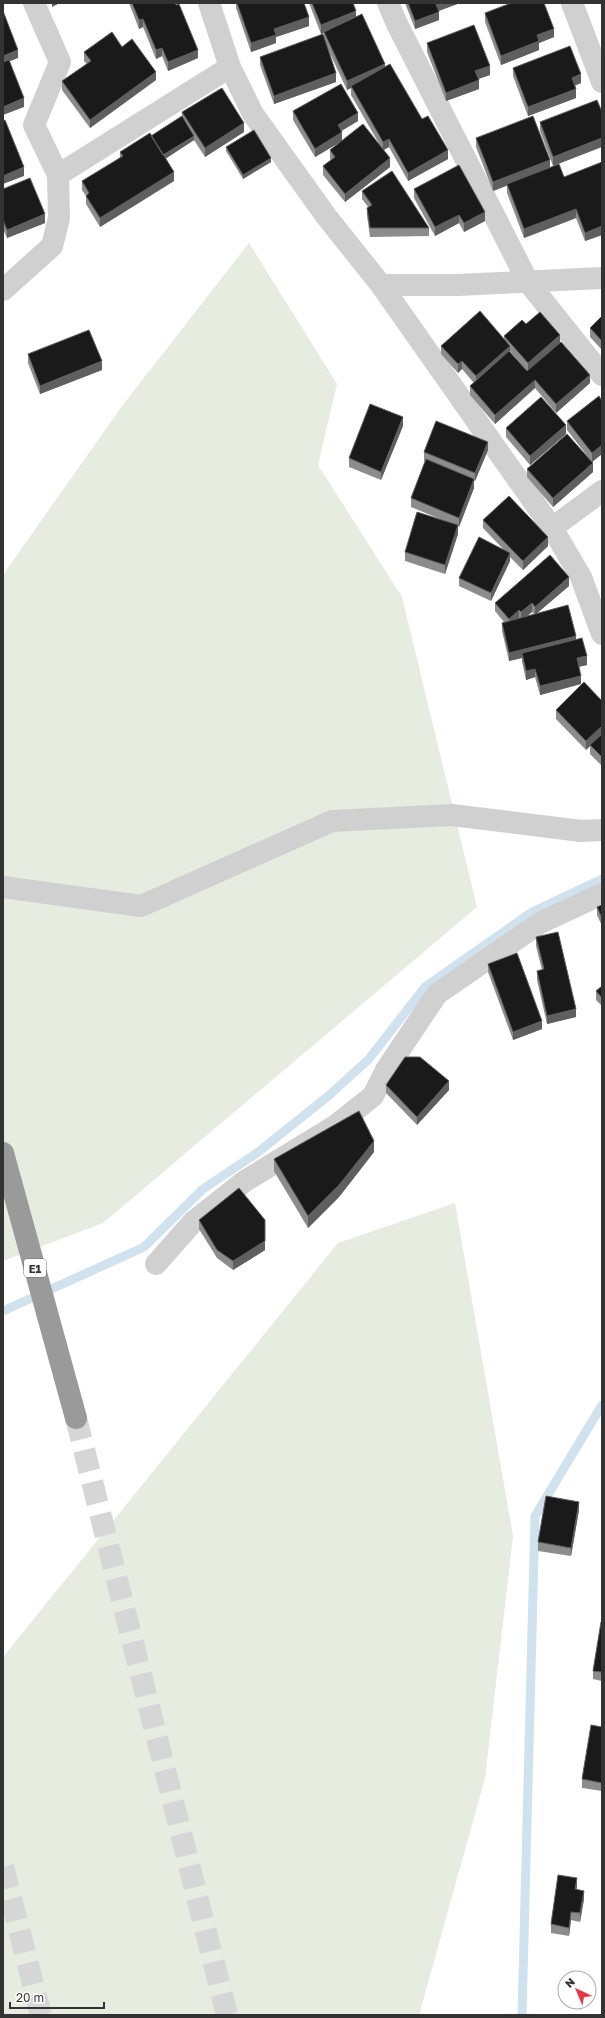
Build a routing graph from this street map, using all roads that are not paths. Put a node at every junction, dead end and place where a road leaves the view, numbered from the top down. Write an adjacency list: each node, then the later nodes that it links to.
1 (34, 3): 7 (street)
2 (209, 3): 5 (street)
3 (388, 3): 9 (street)
4 (572, 3): 6 (street)
5 (230, 67): 7 (street); 10 (street)
6 (602, 82)
7 (58, 175): 11 (street)
8 (602, 278): 9 (street)
9 (528, 282): 10 (street); 12 (street)
10 (381, 285): 14 (street)
11 (3, 290)
12 (602, 375)
13 (602, 491): 14 (street)
14 (552, 528): 15 (street)
15 (602, 634)
16 (602, 830): 17 (street)
17 (3, 887)
18 (602, 894): 20 (street)
19 (3, 1153): 21 (highway, E1)
20 (156, 1264)
21 (76, 1418)

